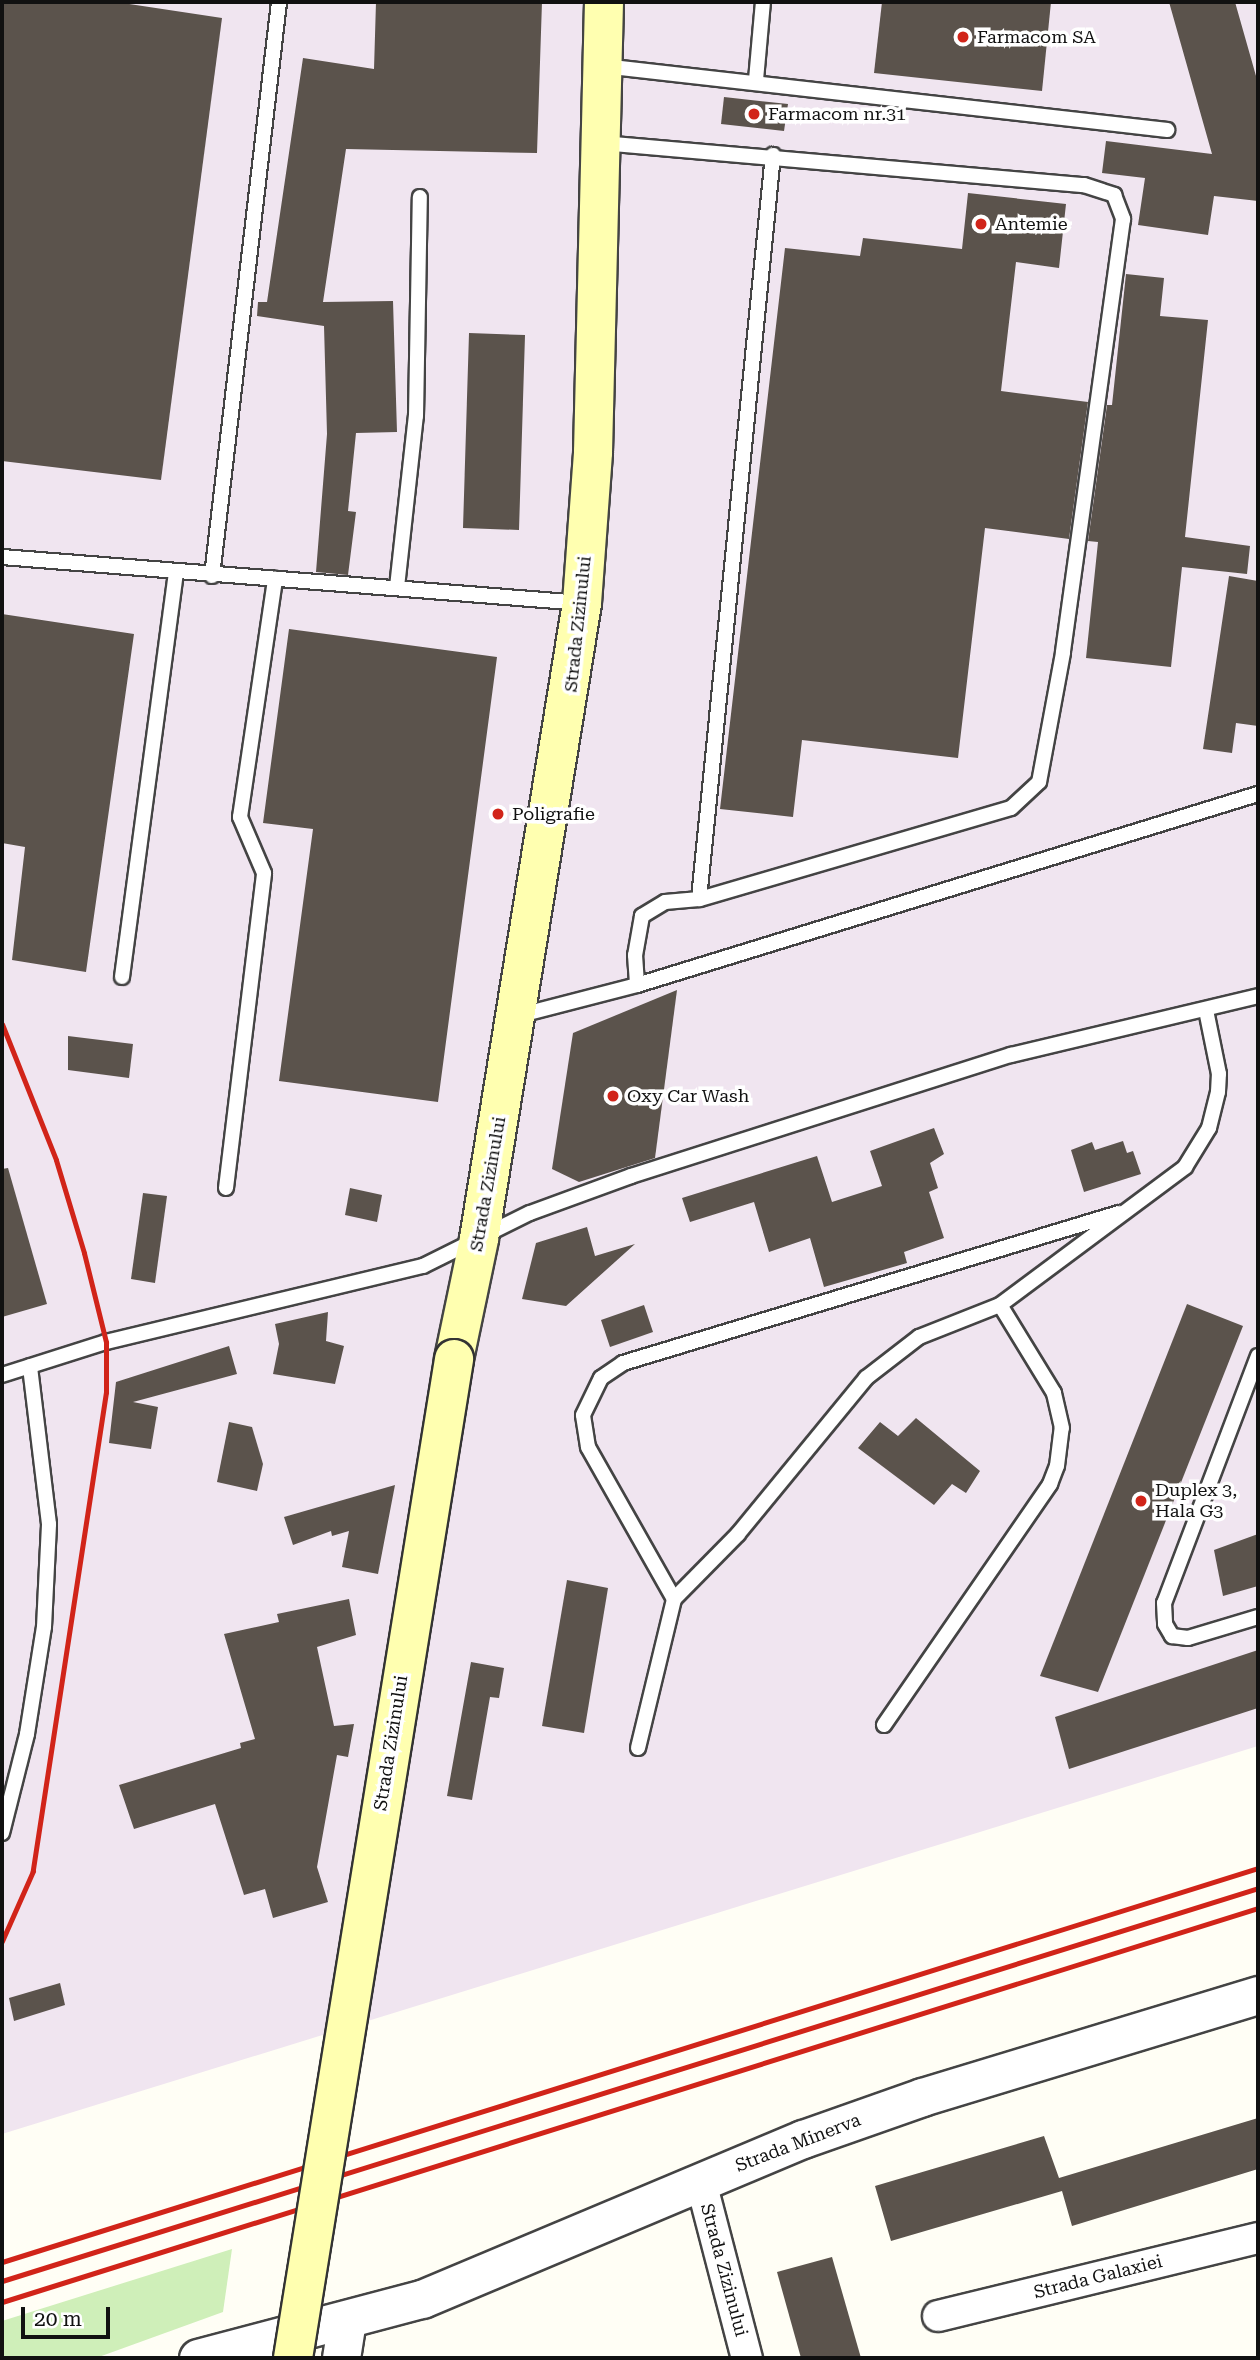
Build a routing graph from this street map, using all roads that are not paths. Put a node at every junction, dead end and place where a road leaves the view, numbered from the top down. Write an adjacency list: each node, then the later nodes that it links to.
1 (279, 2): 12 (lane)
2 (604, 2): 4 (main road, Strada Zizinului)
3 (764, 2): 5 (lane)
4 (602, 66): 5 (lane); 7 (main road, Strada Zizinului)
5 (756, 80): 6 (lane)
6 (1167, 130)
7 (600, 143): 8 (lane); 15 (main road, Strada Zizinului)
8 (773, 155): 17 (lane); 17 (lane)
9 (420, 197): 14 (lane)
10 (2, 557): 11 (lane)
11 (176, 572): 12 (lane); 18 (lane)
12 (212, 576): 13 (lane)
13 (275, 579): 14 (lane); 23 (lane)
14 (397, 587): 15 (lane)
15 (582, 603): 22 (main road, Strada Zizinului)
16 (1258, 794): 19 (lane)
17 (699, 899): 19 (lane)
18 (122, 977)
19 (636, 985): 22 (lane)
20 (1258, 996): 21 (lane)
21 (1206, 1010): 24 (lane); 25 (lane)
22 (516, 1016): 25 (main road, Strada Zizinului)
23 (226, 1188)
24 (1131, 1210): 26 (lane); 30 (lane)
25 (479, 1239): 28 (lane); 41 (main road, Strada Zizinului, bridge)
26 (1000, 1305): 30 (lane); 32 (lane)
27 (1258, 1356): 31 (lane)
28 (30, 1366): 29 (lane); 34 (lane)
29 (2, 1375)
30 (674, 1599): 33 (lane)
31 (1258, 1617)
32 (884, 1725)
33 (638, 1748)
34 (2, 1833)
35 (1258, 1995): 36 (street, Strada Minerva)
36 (701, 2182): 39 (street, Strada Minerva); 43 (street, Strada Zizinului)
37 (1258, 2238): 38 (street, Strada Galaxiei)
38 (937, 2316)
39 (347, 2319): 40 (street, Strada Minerva); 42 (street)
40 (198, 2358)
41 (293, 2358)
42 (341, 2358)
43 (747, 2358)

